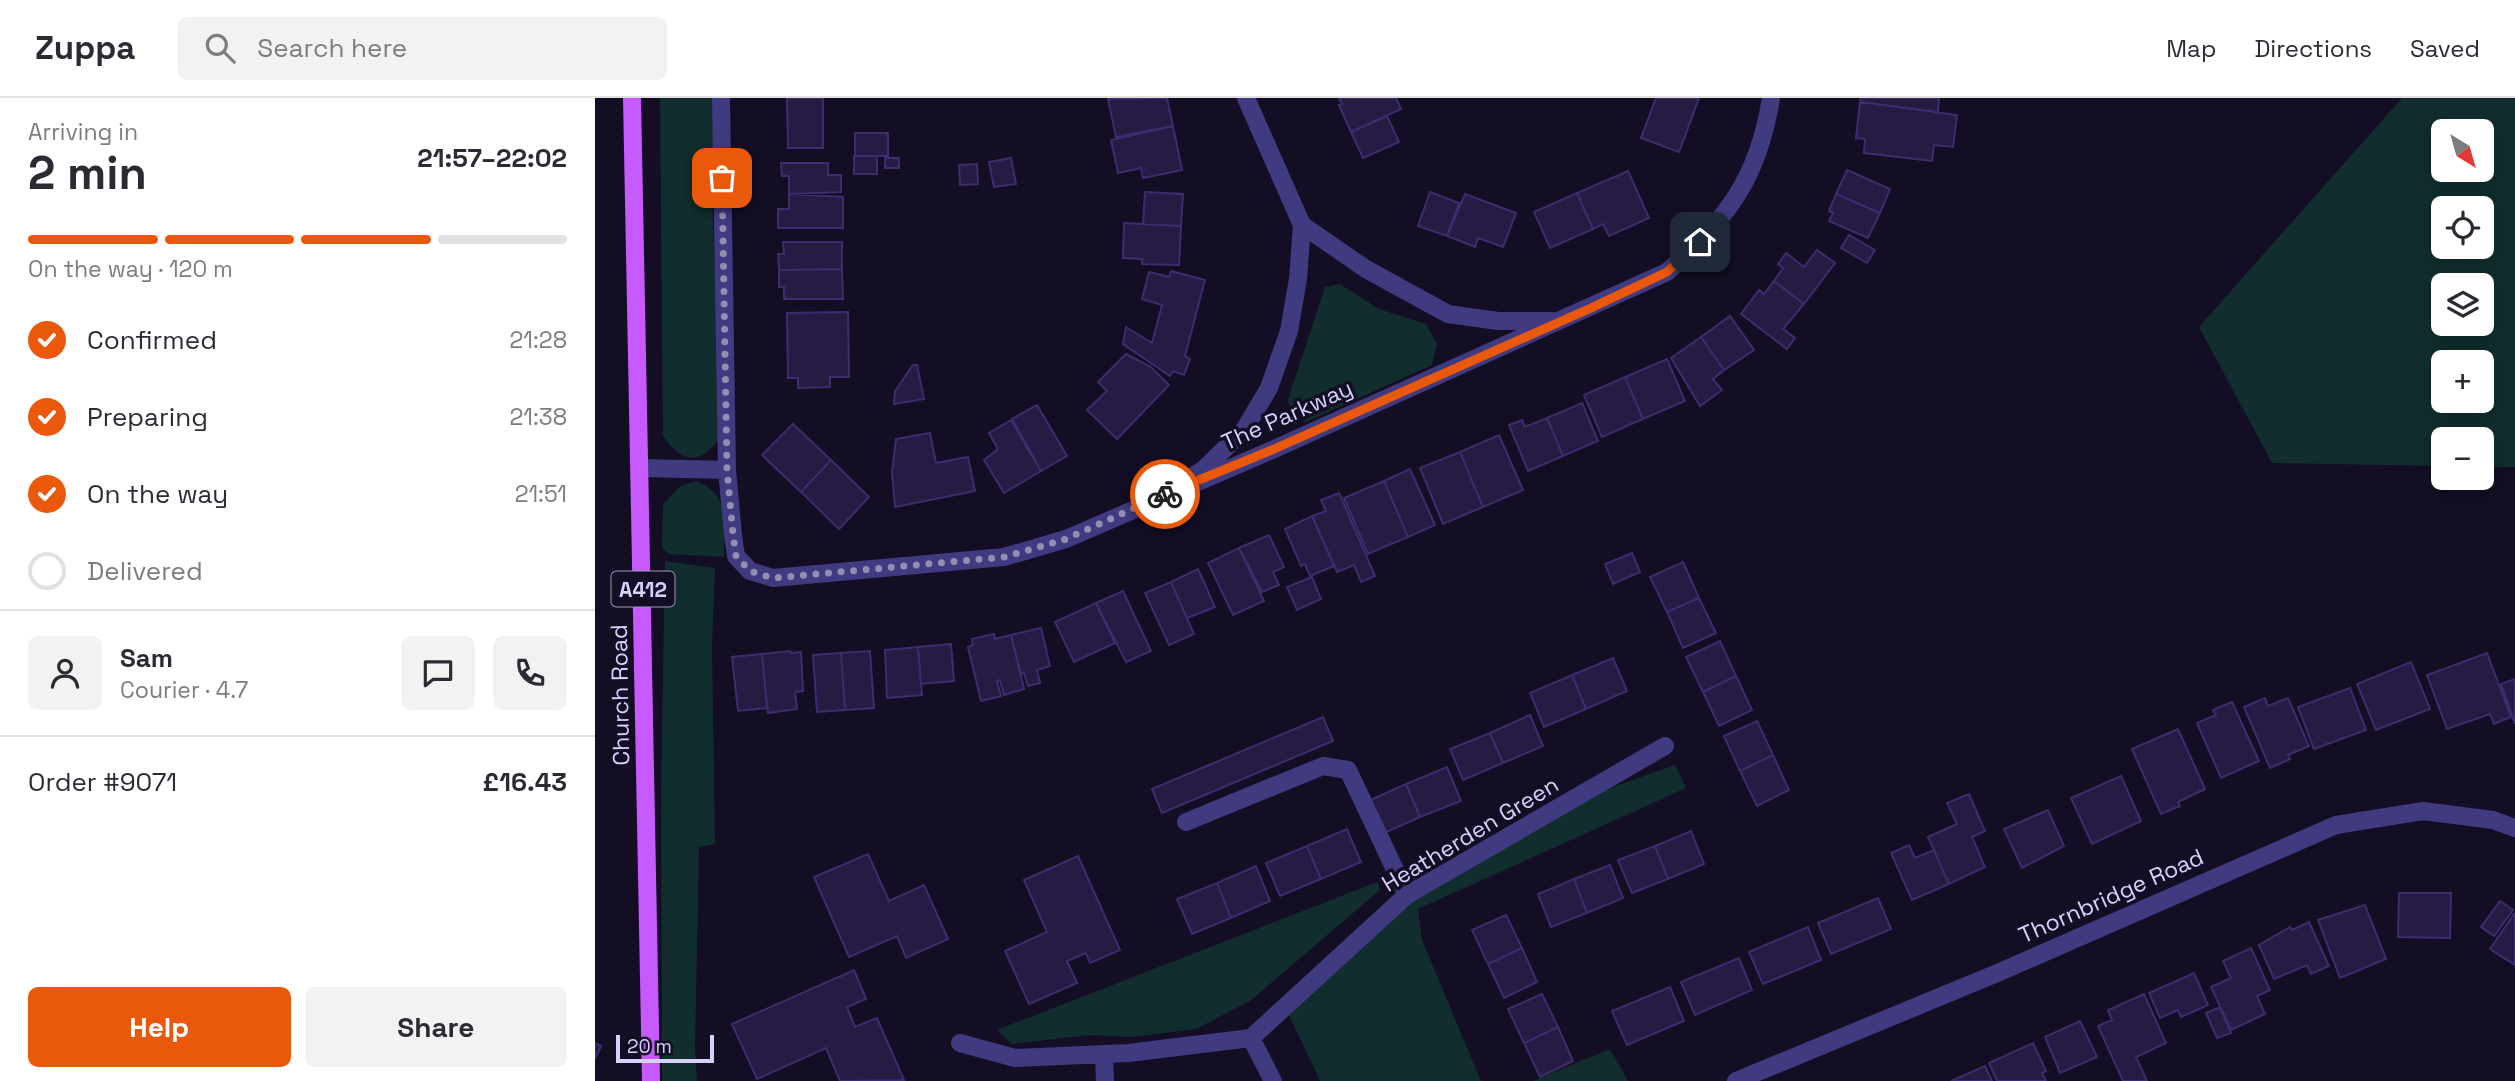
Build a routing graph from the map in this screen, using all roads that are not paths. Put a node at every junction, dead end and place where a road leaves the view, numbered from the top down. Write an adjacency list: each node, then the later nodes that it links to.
1 (632, 98): 7 (main road, Church Road / A412)
2 (721, 98): 8 (street)
3 (1246, 98): 5 (street)
4 (1771, 98): 6 (street, The Parkway)
5 (1302, 225): 6 (street); 9 (street)
6 (1563, 321): 9 (street, The Parkway)
7 (641, 468): 8 (street); 17 (main road, Church Road / A412)
8 (727, 470): 9 (street, The Parkway)
9 (1153, 499)
10 (1665, 746): 13 (street, Heatherden Green)
11 (1186, 822): 13 (street)
12 (2515, 828): 20 (street, Thornbridge Road)
13 (1407, 895): 14 (street, Heatherden Green)
14 (1251, 1038): 16 (street); 19 (street)
15 (960, 1043): 16 (street)
16 (1104, 1054): 18 (street)
17 (651, 1081)
18 (1105, 1081)
19 (1273, 1081)
20 (1736, 1081)

